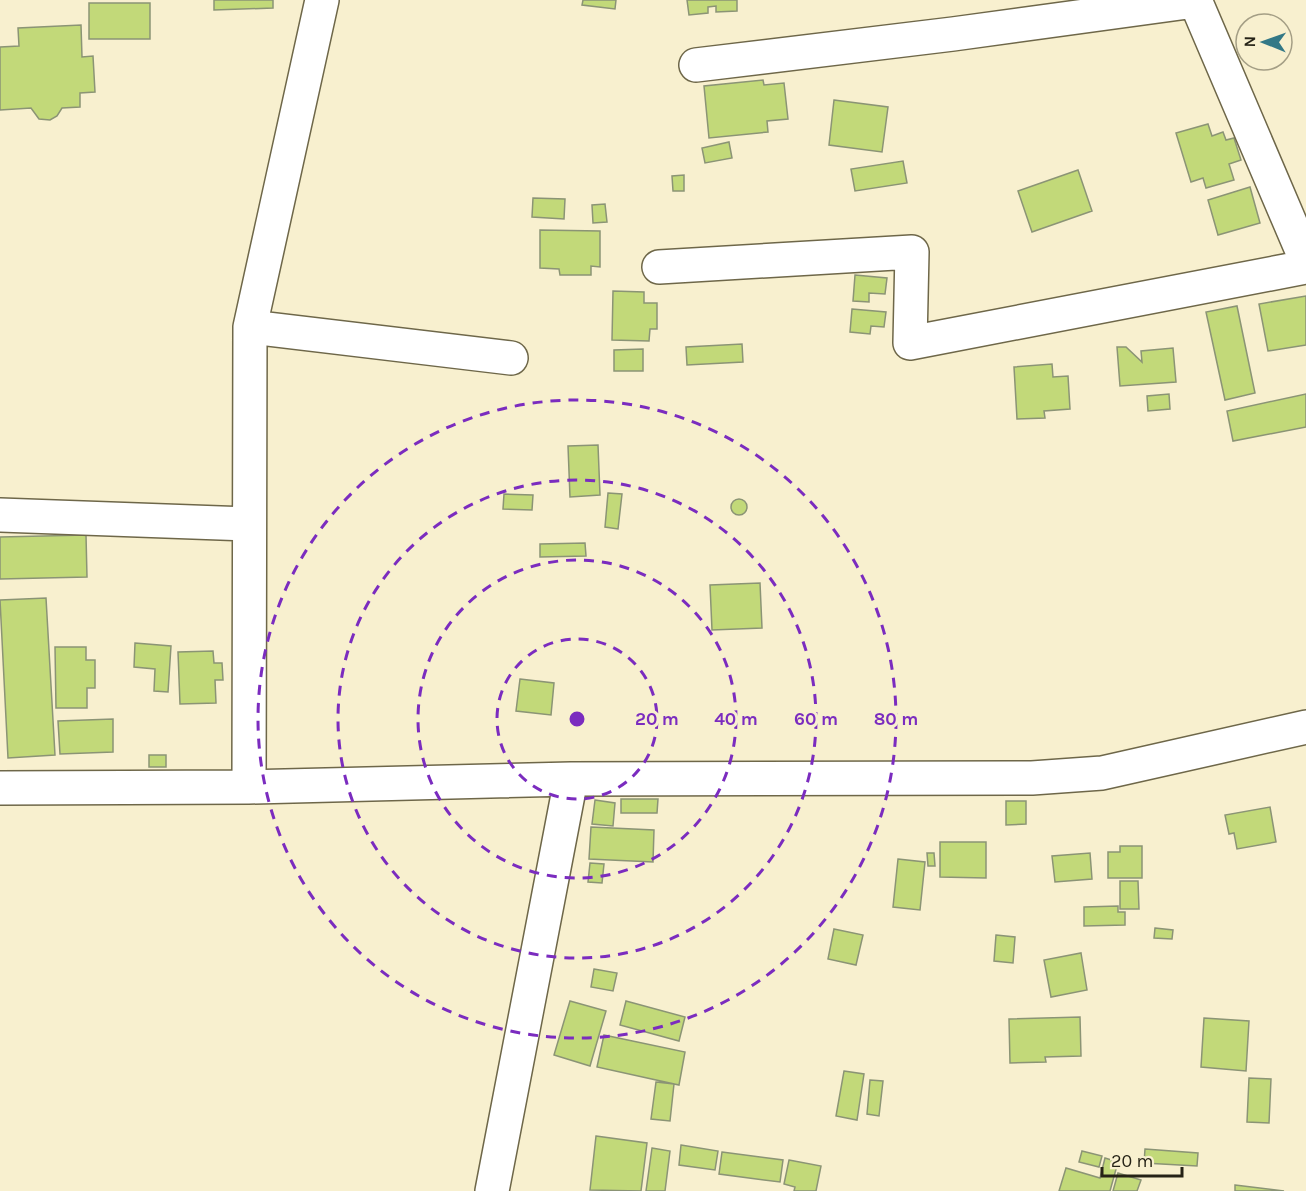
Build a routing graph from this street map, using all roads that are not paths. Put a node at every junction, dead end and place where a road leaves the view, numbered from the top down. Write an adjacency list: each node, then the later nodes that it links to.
1 (322, 0): 7 (street)
2 (1195, 0): 3 (street); 4 (street)
3 (696, 65)
4 (1306, 260)
5 (659, 267): 6 (street)
6 (1306, 267)
7 (250, 327): 8 (street); 10 (street)
8 (511, 358)
9 (0, 515): 10 (street)
10 (248, 524): 13 (street)
11 (1306, 728): 12 (street)
12 (571, 779): 13 (street); 15 (street)
13 (249, 787): 14 (street)
14 (0, 788)
15 (492, 1191)

